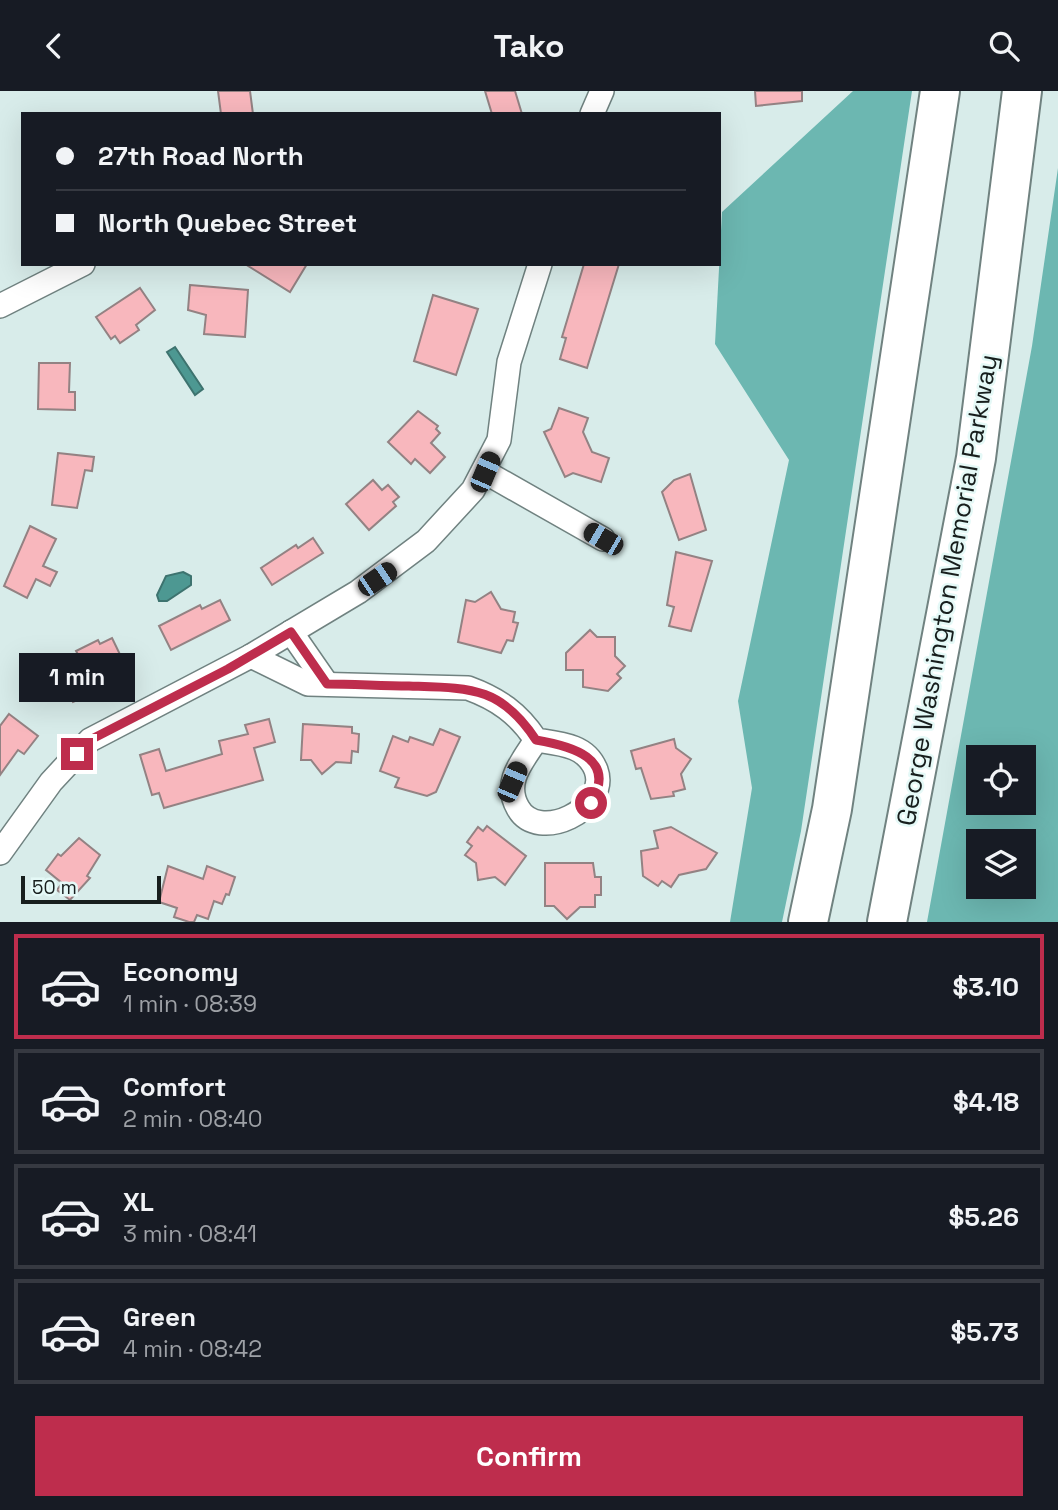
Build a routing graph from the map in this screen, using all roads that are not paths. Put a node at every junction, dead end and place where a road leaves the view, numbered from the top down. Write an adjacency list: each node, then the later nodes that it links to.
1 (602, 91): 4 (street)
2 (940, 91): 15 (highway)
3 (1022, 91): 16 (highway, George Washington Memorial Parkway)
4 (593, 112)
5 (79, 266): 7 (street)
6 (539, 266): 8 (street)
7 (0, 306)
8 (485, 472): 9 (street); 10 (street)
9 (603, 539)
10 (291, 632): 11 (street); 12 (street)
11 (251, 656): 12 (street); 14 (street)
12 (327, 684): 13 (street)
13 (536, 740)
14 (0, 853)
15 (808, 922)
16 (887, 922)

